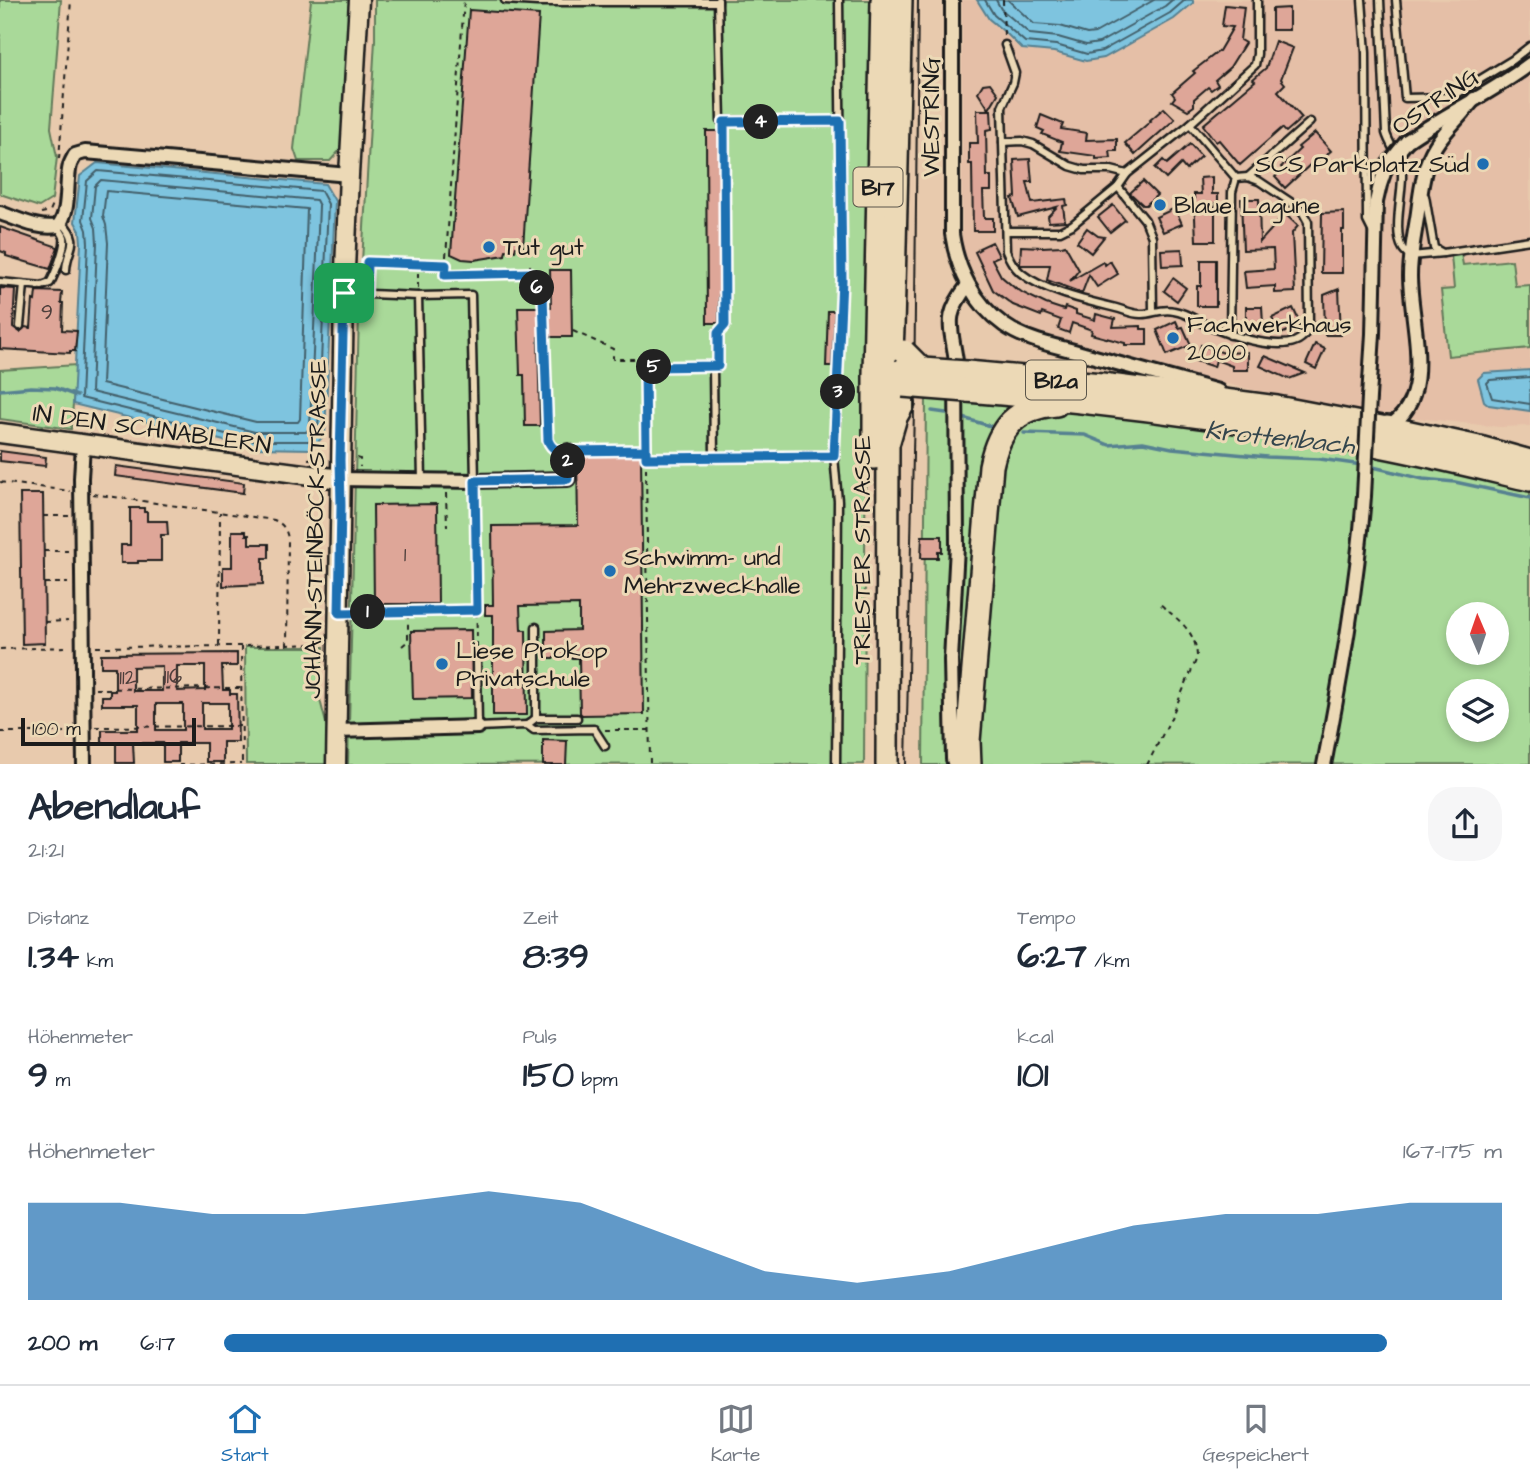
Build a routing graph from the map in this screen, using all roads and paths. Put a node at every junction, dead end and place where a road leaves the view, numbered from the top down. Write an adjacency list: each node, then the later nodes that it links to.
1 (71, 0): 25 (path)
2 (359, 0): 27 (street, JOHANN-STEINBÖCK-STRASSE)
3 (464, 0): 41 (path)
4 (505, 0): 14 (lane)
5 (839, 0): 20 (lane)
6 (882, 0): 58 (main road, TRIESTER STRASSE / B17)
7 (901, 0): 58 (main road, B17)
8 (952, 0): 47 (street, WESTRING)
9 (1003, 0): 15 (path)
10 (1257, 0): 23 (lane)
11 (1362, 0): 37 (lane)
12 (1380, 0): 40 (lane)
13 (1396, 0): 17 (lane)
14 (718, 1): 21 (lane)
15 (1003, 32)
16 (1005, 46): 24 (lane)
17 (1530, 46)
18 (1530, 64): 19 (street, OSTRING)
19 (1474, 99): 30 (street); 37 (street, OSTRING, bridge)
20 (840, 121): 21 (lane); 68 (lane)
21 (724, 122): 50 (path)
22 (1310, 122): 28 (lane)
23 (1190, 124): 26 (lane); 29 (lane)
24 (1003, 142): 26 (lane); 36 (lane)
25 (58, 164)
26 (1127, 174): 31 (lane)
27 (349, 175): 35 (street); 48 (street, JOHANN-STEINBÖCK-STRASSE)
28 (1248, 177): 29 (lane); 55 (lane)
29 (1236, 178): 55 (lane)
30 (1422, 184): 39 (lane); 40 (street)
31 (1118, 187): 36 (lane); 52 (lane)
32 (54, 201): 34 (path)
33 (0, 213): 35 (street)
34 (39, 214)
35 (60, 224): 43 (lane); 46 (lane)
36 (1006, 232): 52 (lane)
37 (1376, 238): 125 (street, OSTRING, bridge)
38 (1530, 240): 39 (lane)
39 (1443, 253): 40 (lane)
40 (1411, 256): 62 (street)
41 (446, 265): 44 (path); 49 (lane)
42 (530, 265): 44 (path)
43 (66, 270)
44 (531, 273): 67 (path)
45 (0, 282): 46 (lane)
46 (24, 285): 53 (lane)
47 (968, 285): 61 (street, WESTRING); 116 (street)
48 (344, 293): 49 (lane); 73 (street, JOHANN-STEINBÖCK-STRASSE)
49 (366, 295): 51 (lane)
50 (725, 295): 56 (lane)
51 (418, 296): 74 (lane); 76 (lane)
52 (1153, 311): 55 (lane)
53 (20, 326)
54 (573, 331): 57 (path)
55 (1230, 335)
56 (713, 367): 57 (lane); 71 (lane)
57 (649, 368): 67 (path)
58 (902, 377): 59 (highway, bridge); 64 (highway); 122 (main road, TRIESTER STRASSE / B17)
59 (967, 381): 60 (highway); 61 (main road, B12a)
60 (1101, 403): 77 (highway); 116 (highway)
61 (1277, 407): 62 (main road, B12a)
62 (1387, 428): 66 (highway)
63 (0, 433): 65 (street, IN DEN SCHNABLERN)
64 (888, 441): 123 (main road, TRIESTER STRASSE)
65 (83, 445): 73 (street, IN DEN SCHNABLERN); 79 (street)
66 (1483, 449): 69 (highway); 72 (highway)
67 (568, 451): 76 (street)
68 (834, 456): 71 (lane); 121 (lane)
69 (1530, 456)
70 (646, 458): 71 (lane); 112 (path)
71 (714, 458)
72 (1530, 462)
73 (340, 479): 74 (street); 91 (street, JOHANN-STEINBÖCK-STRASSE)
74 (422, 480): 75 (street)
75 (446, 480): 76 (street); 83 (path)
76 (475, 481): 89 (path)
77 (1530, 481)
78 (0, 482): 79 (path)
79 (82, 492): 80 (path); 81 (street)
80 (220, 512): 96 (path); 97 (path)
81 (82, 515): 82 (path); 84 (street)
82 (44, 516)
83 (447, 527)
84 (82, 550): 85 (path); 87 (street)
85 (44, 551)
86 (44, 583): 87 (path)
87 (82, 583): 92 (street)
88 (1160, 604): 124 (path)
89 (477, 610): 90 (path); 102 (path)
90 (408, 611): 91 (path); 99 (path)
91 (339, 613): 95 (street, JOHANN-STEINBÖCK-STRASSE)
92 (82, 621): 93 (path); 100 (street)
93 (45, 622)
94 (536, 627): 105 (lane)
95 (338, 643): 96 (path); 113 (street, JOHANN-STEINBÖCK-STRASSE)
96 (287, 645): 98 (path)
97 (219, 646): 98 (path); 100 (path)
98 (240, 646): 103 (path)
99 (402, 646)
100 (82, 647): 101 (path); 104 (street)
101 (0, 649)
102 (477, 662): 109 (lane)
103 (241, 688): 104 (path); 108 (path)
104 (82, 690): 110 (street)
105 (537, 718): 106 (lane); 107 (lane)
106 (577, 718)
107 (527, 725): 109 (lane); 111 (lane)
108 (241, 726): 110 (path); 118 (path)
109 (478, 727): 113 (street)
110 (83, 729): 114 (path); 117 (street)
111 (594, 729): 112 (path); 115 (lane)
112 (649, 730): 120 (path)
113 (336, 731): 119 (street, JOHANN-STEINBÖCK-STRASSE)
114 (0, 732)
115 (605, 746)
116 (957, 763)
117 (83, 764)
118 (242, 764)
119 (336, 764)
120 (650, 764)
121 (836, 764)
122 (875, 764)
123 (887, 764)
124 (1148, 764)
125 (1324, 764)

